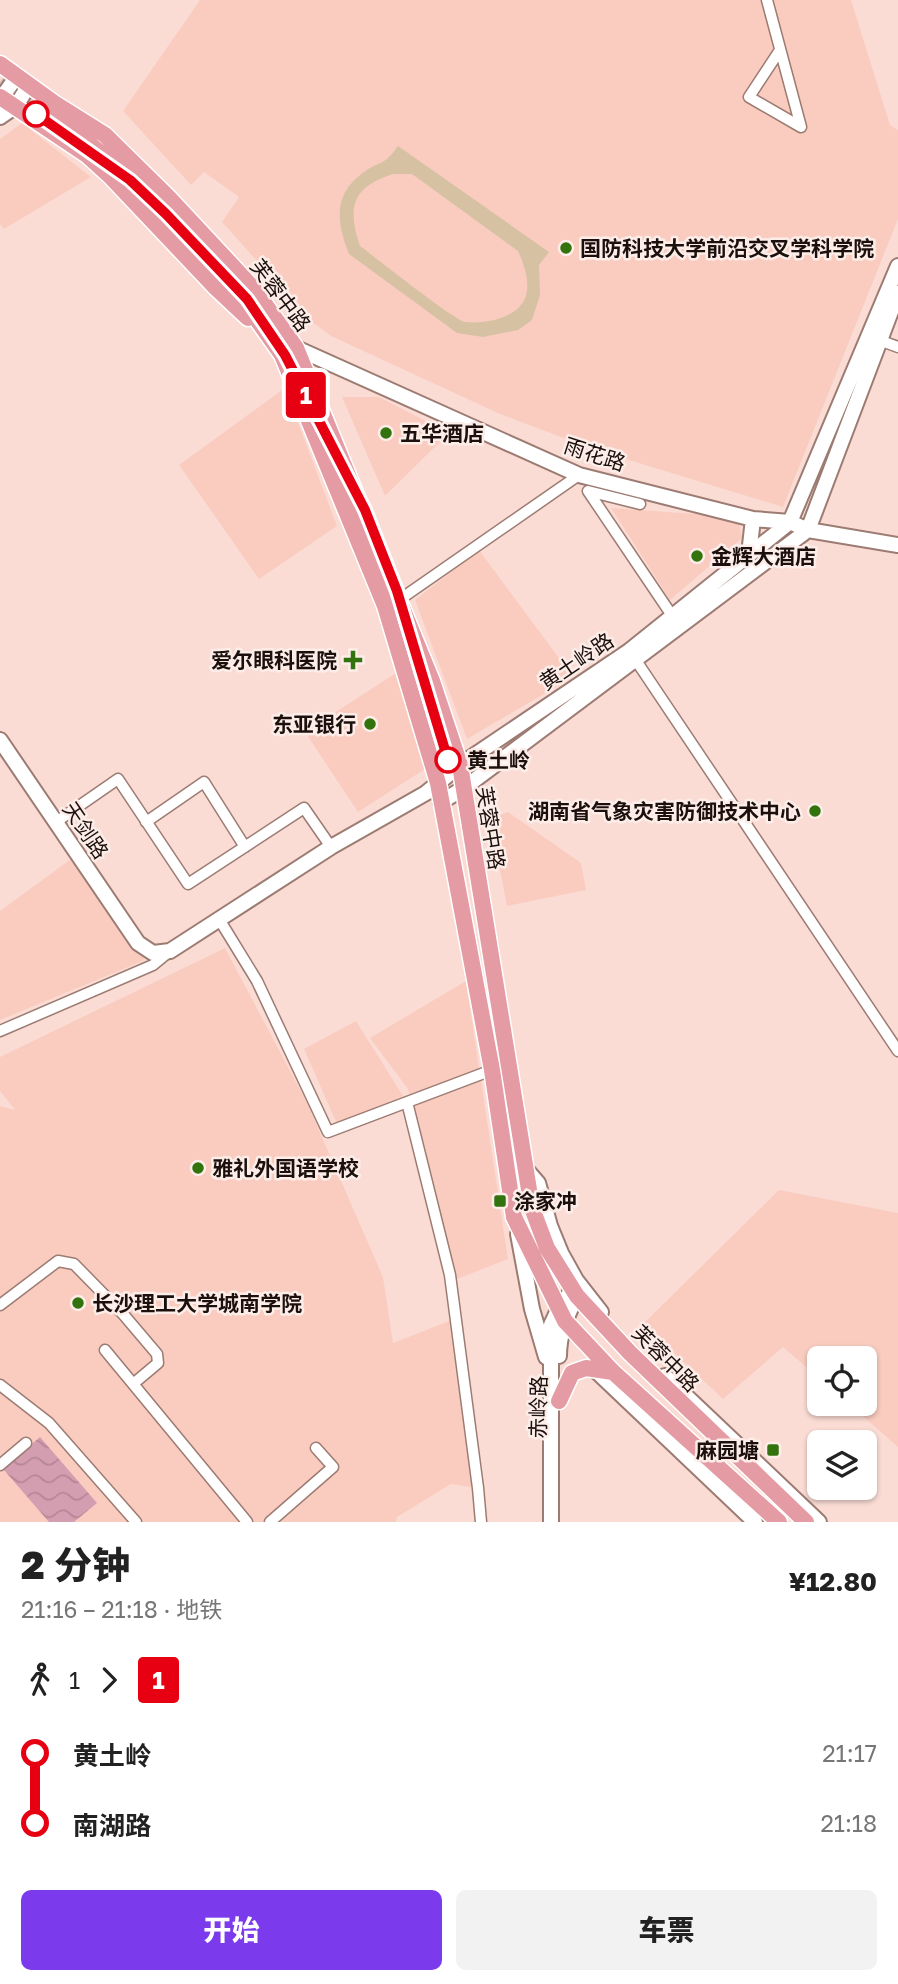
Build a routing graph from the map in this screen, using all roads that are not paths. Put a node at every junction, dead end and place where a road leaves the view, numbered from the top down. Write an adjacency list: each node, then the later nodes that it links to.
1 (767, 0): 2 (street)
2 (780, 50): 2 (street)
3 (0, 64): 4 (main road, 芙蓉中路)
4 (23, 80): 5 (street); 13 (main road, 芙蓉中路)
5 (5, 101): 7 (street); 10 (main road)
6 (42, 110): 10 (main road, 芙蓉中路)
7 (0, 117)
8 (898, 266): 17 (street, 黄土岭路)
9 (898, 293): 11 (street)
10 (266, 331): 26 (main road, 芙蓉中路)
11 (879, 340): 12 (street); 18 (street)
12 (898, 347)
13 (296, 348): 14 (street, 雨花路); 21 (main road, 芙蓉中路)
14 (579, 475): 16 (street, 雨花路); 21 (street)
15 (640, 504): 22 (street)
16 (753, 519): 17 (street, 雨花路); 20 (street)
17 (790, 522): 18 (street, 雨花路); 20 (street, 黄土岭路)
18 (808, 530): 19 (street, 雨花路); 23 (street, 黄土岭路)
19 (898, 545)
20 (749, 554): 22 (street, 黄土岭路)
21 (399, 600): 25 (main road, 芙蓉中路)
22 (673, 617): 23 (street, 黄土岭路)
23 (632, 655): 25 (street, 黄土岭路); 27 (street, 黄土岭路); 36 (street)
24 (0, 740): 29 (street, 天剑路)
25 (460, 765): 26 (street, 黄土岭路); 27 (main road, 芙蓉中路)
26 (438, 783): 28 (main road, 芙蓉中路); 32 (street, 黄土岭路)
27 (464, 788): 28 (street, 黄土岭路); 39 (main road, 芙蓉中路)
28 (441, 802): 37 (main road, 芙蓉中路)
29 (56, 822): 30 (street); 34 (street, 天剑路)
30 (146, 822): 31 (street); 31 (street)
31 (245, 847): 32 (street)
32 (331, 847): 33 (street, 黄土岭路)
33 (219, 919): 34 (street, 黄土岭路); 38 (street)
34 (170, 951): 35 (street)
35 (0, 1031)
36 (898, 1051)
37 (492, 1070): 38 (street); 40 (main road, 芙蓉中路)
38 (407, 1102): 57 (street)
39 (524, 1167): 41 (main road, 芙蓉中路); 63 (street)
40 (514, 1217): 43 (main road, 芙蓉中路); 46 (street, 赤岭路)
41 (575, 1293): 43 (street, 赤岭路); 62 (main road, 芙蓉中路)
42 (0, 1305): 48 (street)
43 (562, 1314): 46 (street, 赤岭路); 47 (main road, 芙蓉中路); 50 (street, 赤岭路)
44 (105, 1350): 48 (street)
45 (594, 1369): 47 (main road); 50 (main road); 60 (street)
46 (550, 1372): 58 (street, 赤岭路)
47 (613, 1372): 61 (main road, 芙蓉中路)
48 (133, 1384): 55 (street)
49 (0, 1385): 54 (street)
50 (559, 1401): 59 (street, 赤岭路)
51 (26, 1443): 53 (street)
52 (317, 1448): 56 (street)
53 (0, 1465)
54 (136, 1522)
55 (247, 1522)
56 (270, 1522)
57 (481, 1522)
58 (551, 1522)
59 (558, 1522)
60 (755, 1522)
61 (779, 1522)
62 (806, 1522)
63 (819, 1522)

